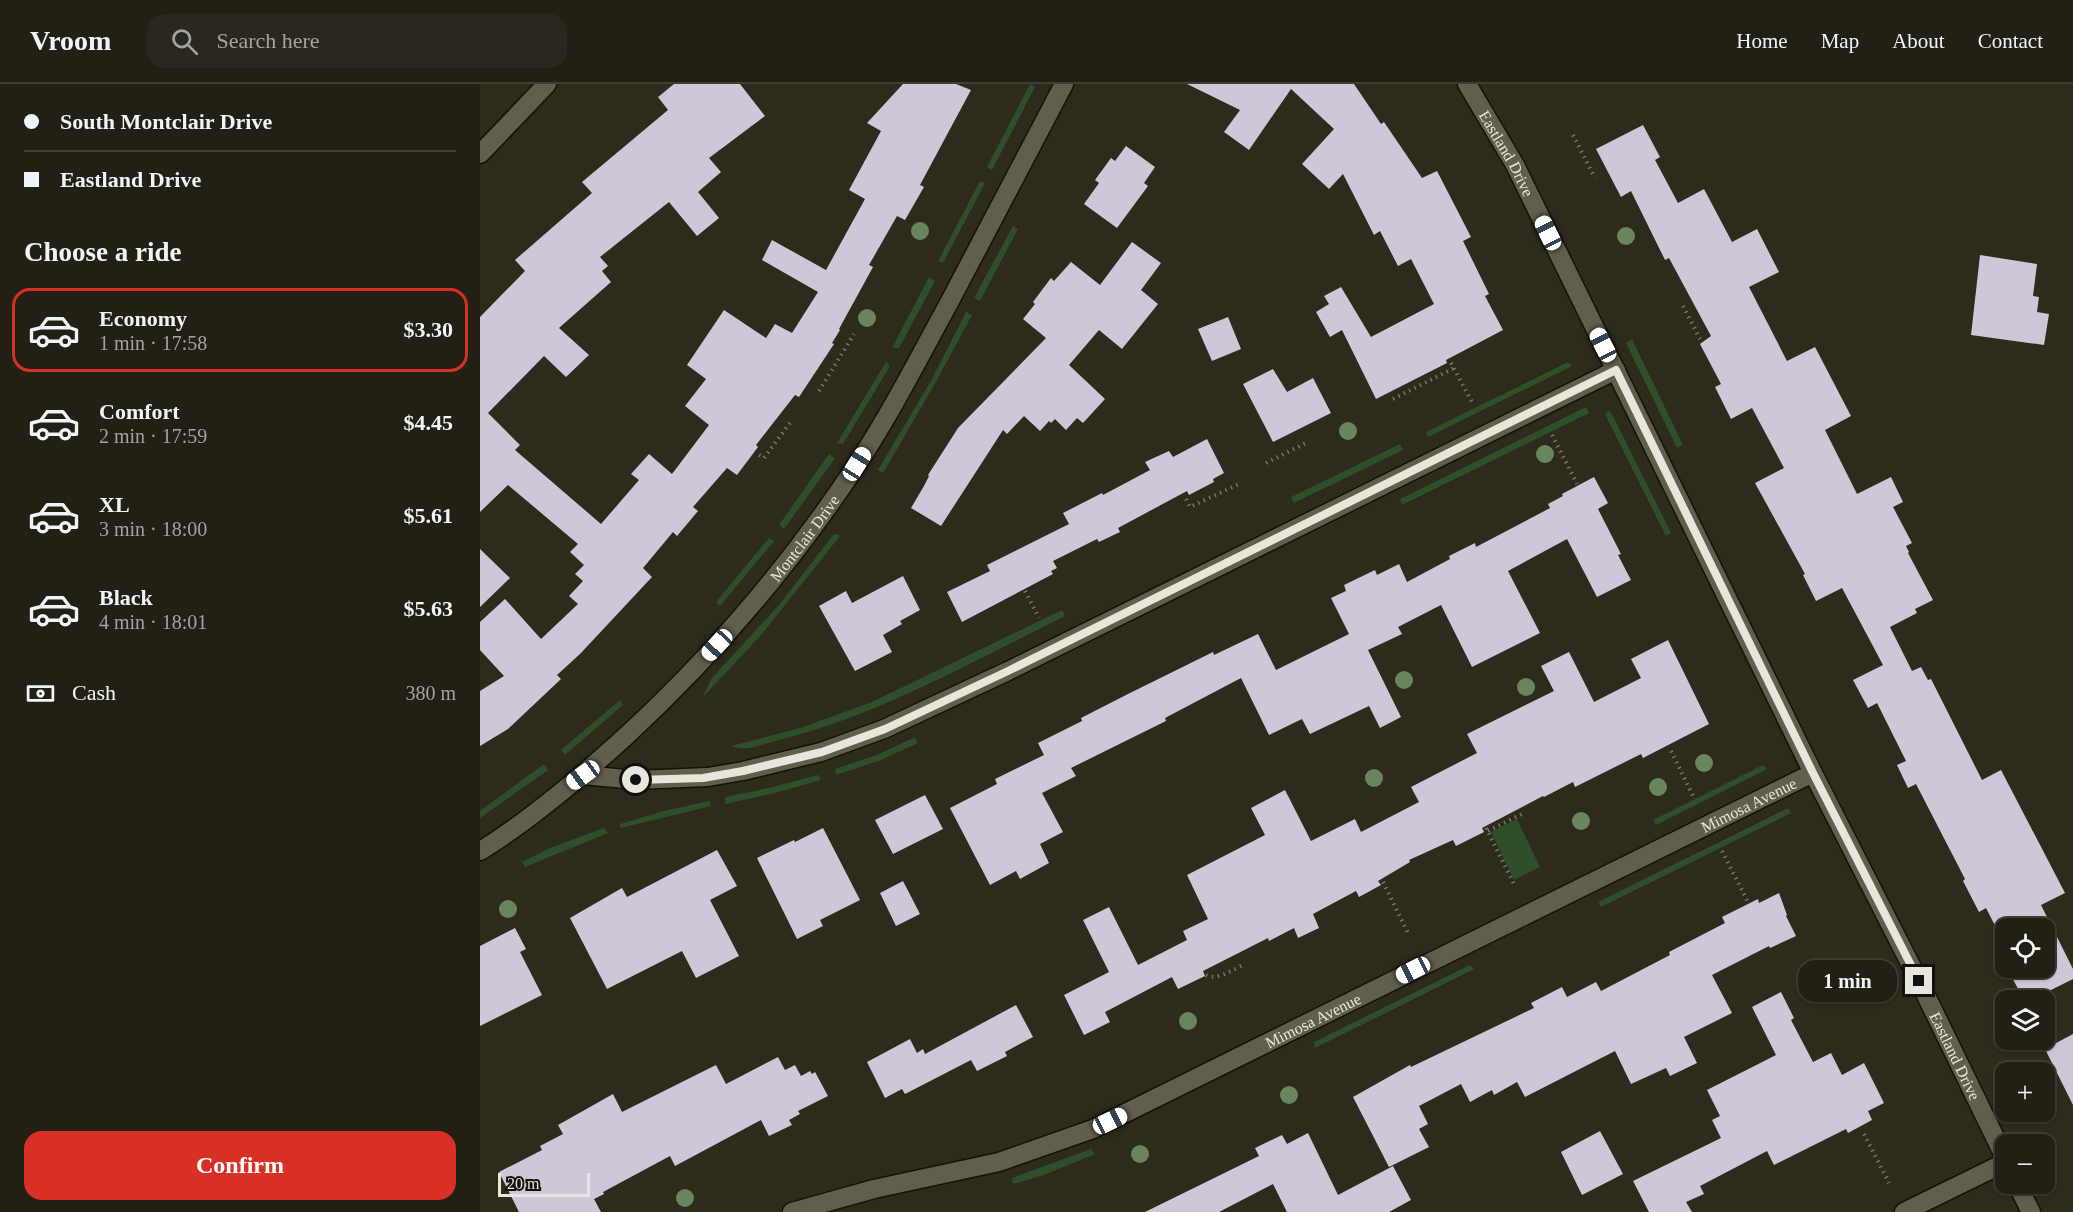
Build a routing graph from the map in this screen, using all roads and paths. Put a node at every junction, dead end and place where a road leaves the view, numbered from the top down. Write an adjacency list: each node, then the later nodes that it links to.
1 (547, 84): 5 (street)
2 (1064, 84): 28 (street, Montclair Drive)
3 (1467, 84): 12 (street, Eastland Drive)
4 (1573, 135): 6 (path)
5 (480, 154)
6 (1595, 178)
7 (1683, 306): 9 (path)
8 (854, 334): 13 (path)
9 (1700, 339)
10 (1451, 363): 11 (path)
11 (1454, 368): 14 (path); 15 (path)
12 (1616, 370): 27 (street, Eastland Drive); 28 (street)
13 (819, 391)
14 (1393, 399)
15 (1473, 404)
16 (792, 420): 19 (path)
17 (1552, 435): 22 (path)
18 (1306, 443): 20 (path)
19 (759, 455)
20 (1266, 463)
21 (1239, 483): 23 (path)
22 (1577, 484)
23 (1186, 499)
24 (1025, 591): 25 (path)
25 (1039, 618)
26 (1671, 751): 29 (path)
27 (1813, 773): 40 (street, Eastland Drive); 44 (street, Mimosa Avenue)
28 (583, 775): 31 (street, Montclair Drive)
29 (1693, 796)
30 (1522, 814): 34 (path)
31 (480, 851)
32 (1722, 851): 35 (path)
33 (1383, 882): 36 (path)
34 (1514, 884)
35 (1748, 902)
36 (1409, 936)
37 (1245, 964): 38 (path)
38 (1206, 975)
39 (1864, 1134): 42 (path)
40 (1995, 1138)
41 (1995, 1166): 45 (street)
42 (1889, 1183)
43 (2022, 1194): 46 (street)
44 (792, 1212)
45 (1904, 1212)
46 (2031, 1212)

